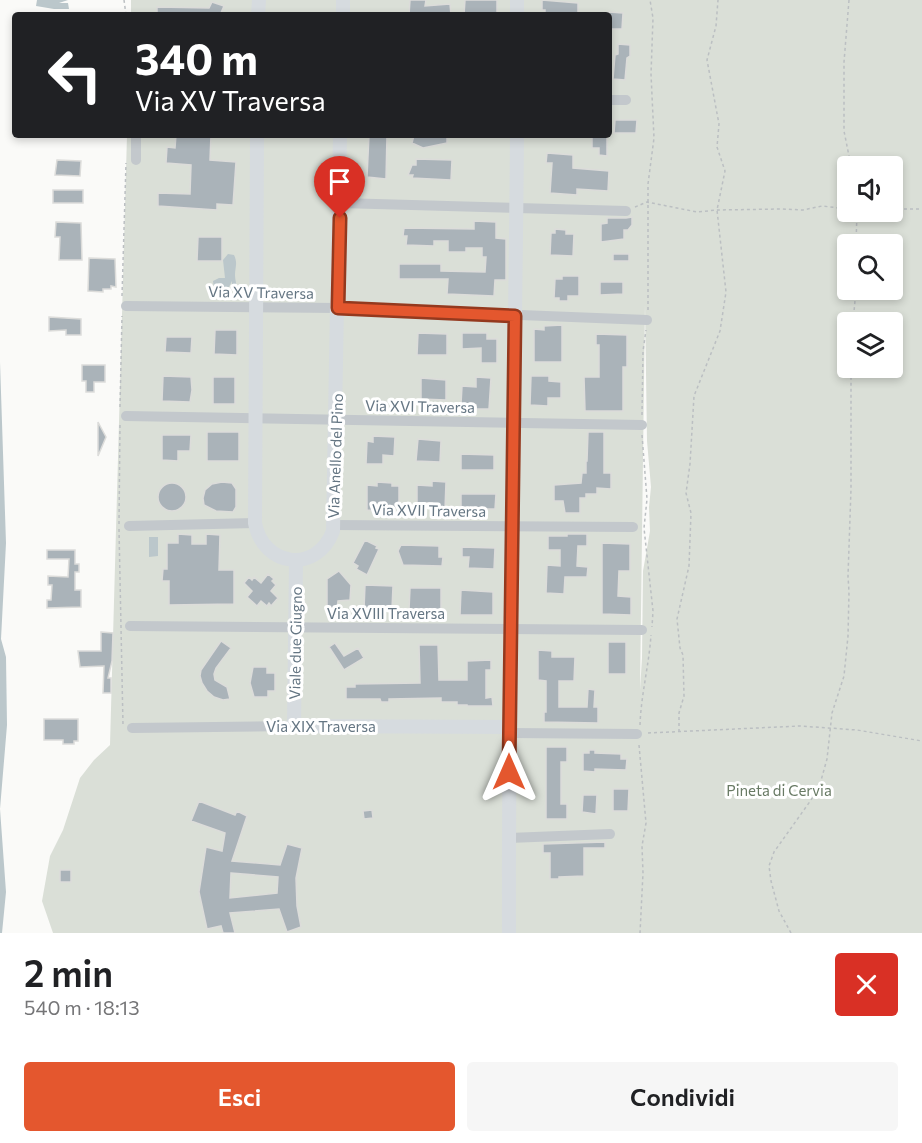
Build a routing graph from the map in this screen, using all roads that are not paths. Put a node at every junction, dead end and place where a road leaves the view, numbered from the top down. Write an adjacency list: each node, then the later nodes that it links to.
1 (612, 100): 2 (street)
2 (626, 100)
3 (135, 138): 7 (street)
4 (257, 138): 12 (street)
5 (340, 138): 8 (street, Via Anello del Pino)
6 (517, 138): 9 (street)
7 (131, 159)
8 (340, 203): 9 (street); 13 (street, Via Anello del Pino)
9 (516, 208): 10 (street); 14 (street)
10 (626, 211)
11 (123, 305): 12 (street, Via XV Traversa)
12 (257, 307): 13 (street, Via XV Traversa); 17 (street)
13 (338, 308): 14 (street, Via XV Traversa); 18 (street, Via Anello del Pino)
14 (515, 316): 15 (street, Via XV Traversa); 19 (street)
15 (647, 320)
16 (123, 417): 17 (street, Via XVI Traversa)
17 (256, 419): 18 (street, Via XVI Traversa); 21 (street)
18 (336, 420): 19 (street, Via XVI Traversa); 22 (street, Via Anello del Pino)
19 (514, 423): 20 (street, Via XVI Traversa); 24 (street)
20 (642, 424)
21 (255, 523): 23 (street); 26 (street)
22 (333, 525): 24 (street, Via XVII Traversa); 26 (street, Via Anello del Pino)
23 (129, 526)
24 (513, 526): 25 (street, Via XVII Traversa); 29 (street)
25 (633, 527)
26 (296, 561): 28 (street, Viale due Giugno)
27 (130, 626): 28 (street, Via XVIII Traversa)
28 (295, 627): 29 (street, Via XVIII Traversa); 31 (street, Viale due Giugno)
29 (510, 629): 30 (street, Via XVIII Traversa); 33 (street)
30 (642, 630)
31 (294, 726): 32 (street, Via XIX Traversa); 33 (street, Via XIX Traversa)
32 (132, 728)
33 (510, 730): 34 (street, Via XIX Traversa); 36 (street)
34 (639, 736)
35 (610, 834): 36 (street)
36 (509, 838): 37 (street)
37 (509, 933)

